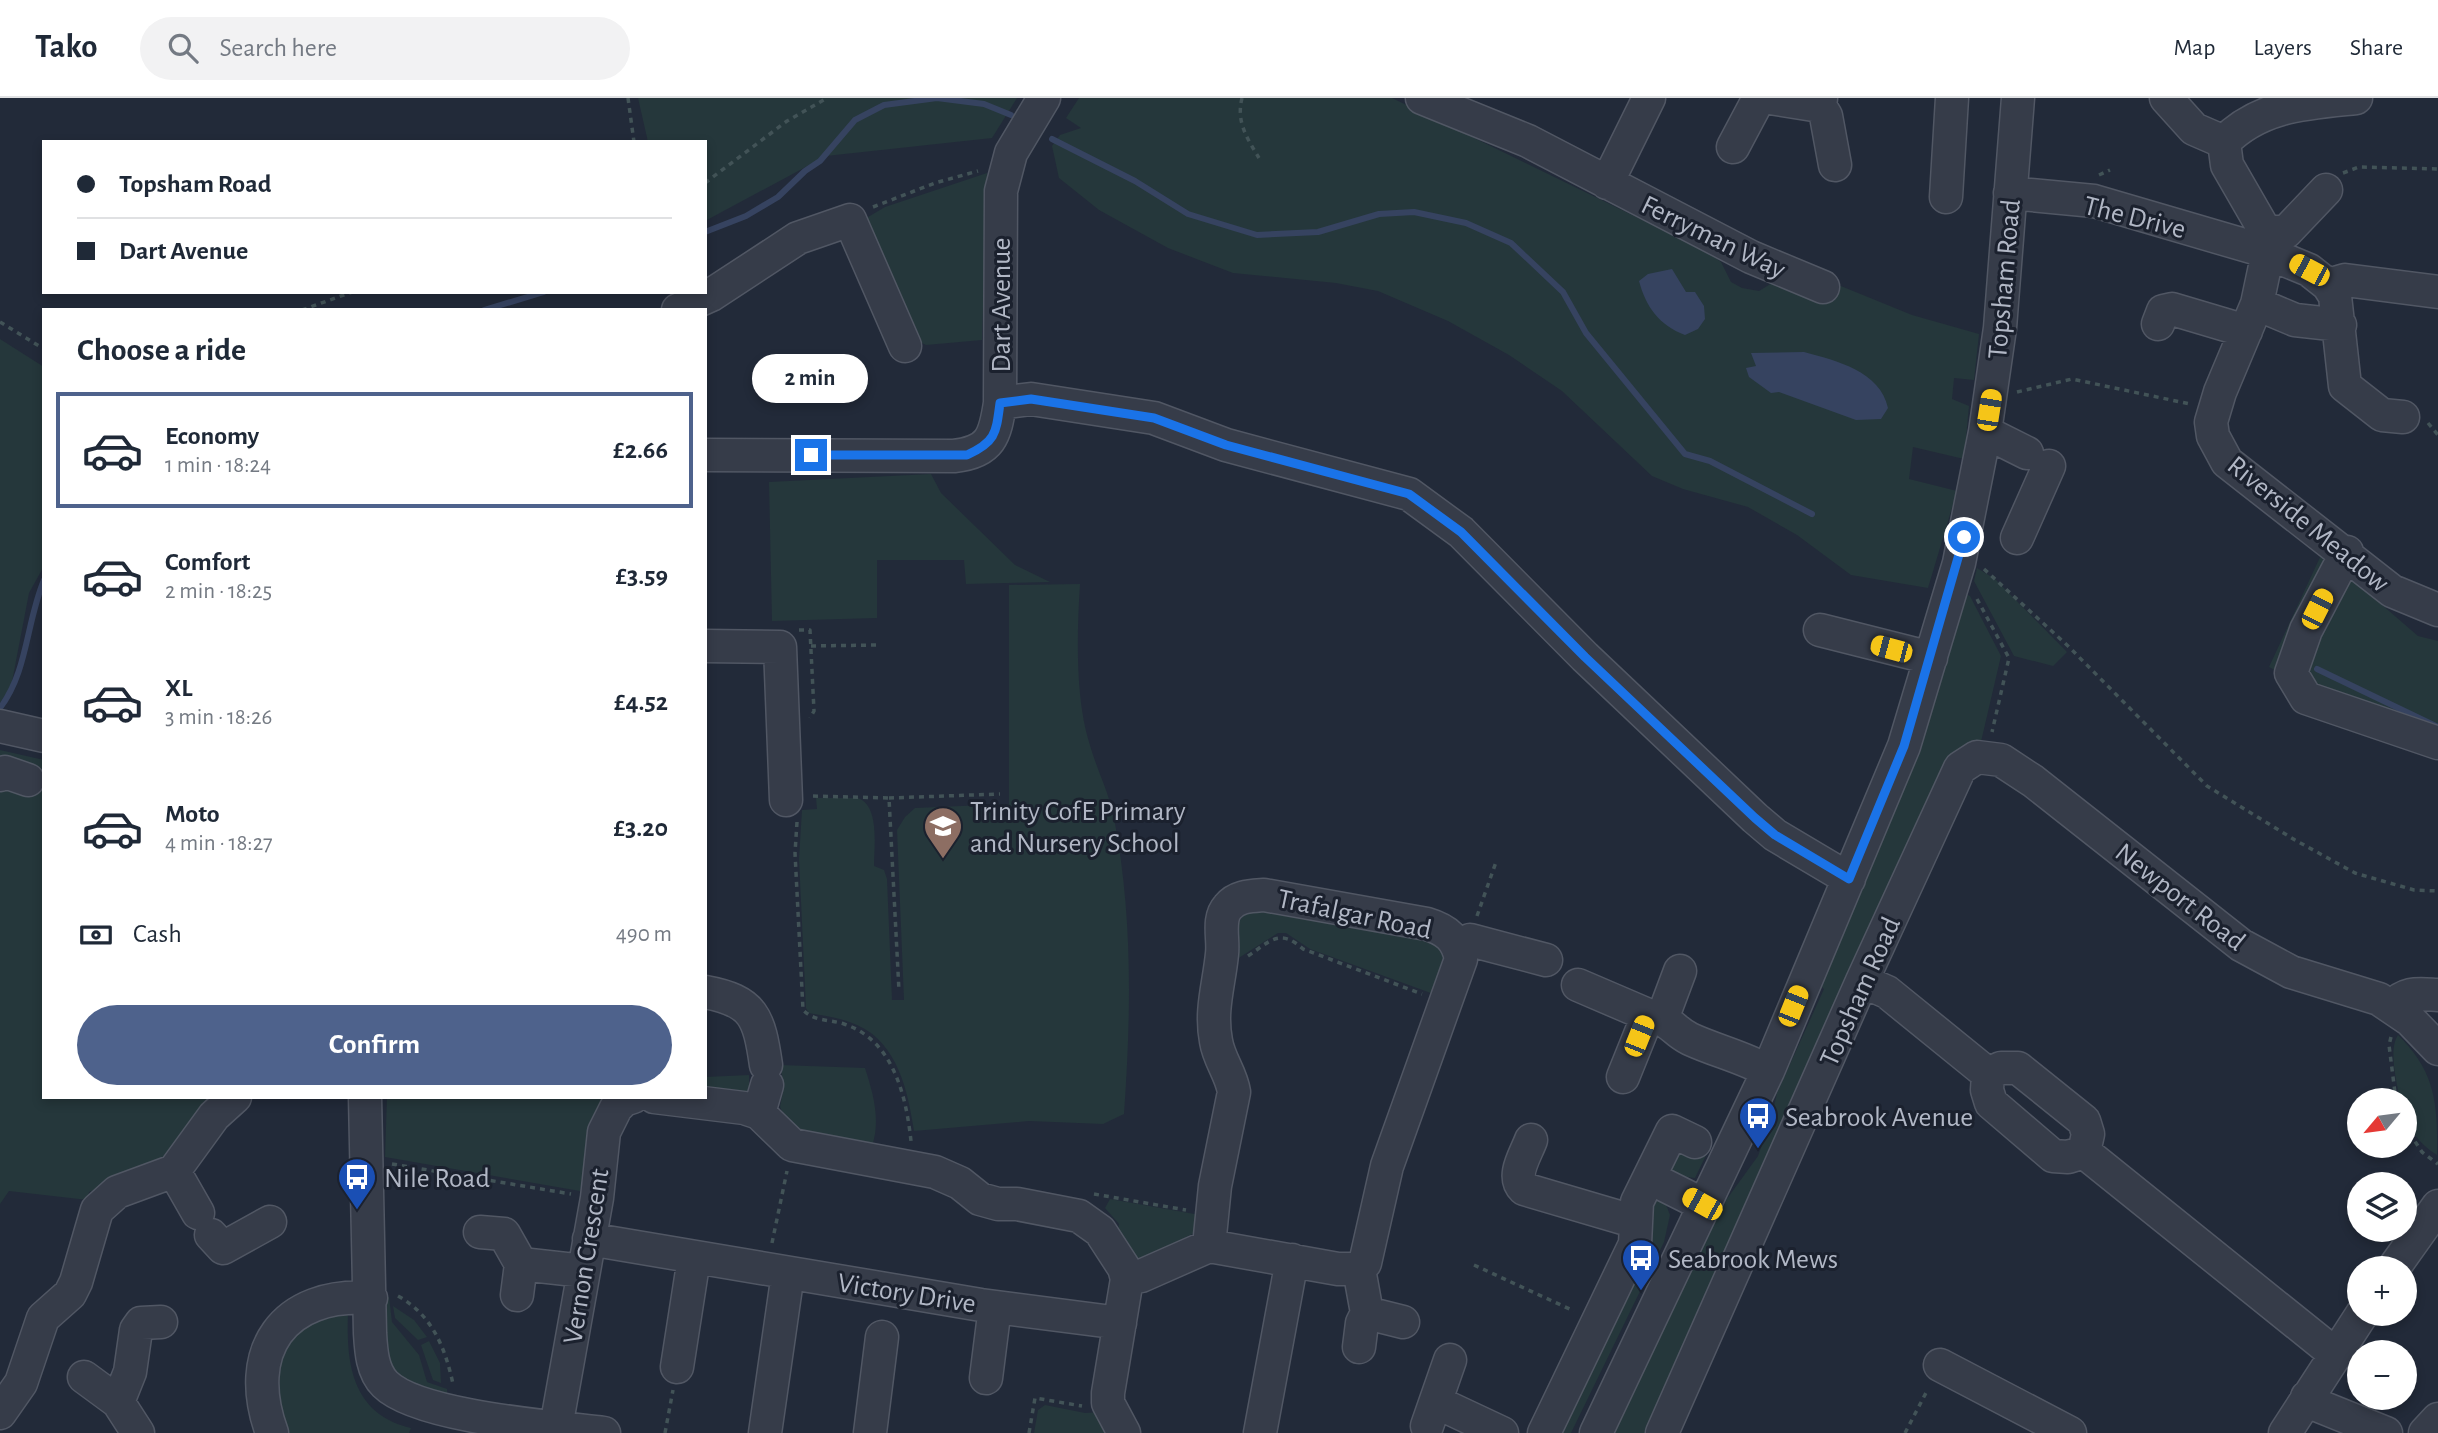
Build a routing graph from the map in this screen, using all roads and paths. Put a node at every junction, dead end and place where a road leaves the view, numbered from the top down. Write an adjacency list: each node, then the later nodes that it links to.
1 (628, 98): 15 (path)
2 (827, 98): 22 (path)
3 (1044, 98): 20 (street, Dart Avenue)
4 (1242, 98): 18 (path)
5 (1422, 98): 23 (street, Ferryman Way)
6 (1648, 98): 23 (street, Ferryman Way)
7 (1759, 98): 17 (street)
8 (1770, 98): 13 (street)
9 (1952, 98): 26 (street)
10 (2018, 98): 25 (street, Topsham Road)
11 (2166, 98): 16 (street)
12 (2356, 98): 14 (street)
13 (1821, 102): 19 (street)
14 (2255, 107): 16 (street)
15 (634, 140)
16 (2224, 142): 28 (street)
17 (1733, 147)
18 (1259, 158)
19 (1835, 165)
20 (1008, 166): 27 (path); 42 (street, Dart Avenue)
21 (2438, 169): 24 (path)
22 (707, 181)
23 (1607, 183): 30 (street, Ferryman Way)
24 (2326, 191): 28 (street)
25 (2010, 193): 28 (street, The Drive); 41 (street, Topsham Road)
26 (1946, 197)
27 (861, 214): 34 (street); 39 (street)
28 (2263, 244): 29 (street, The Drive); 35 (street, Riverside Meadow)
29 (2328, 285): 31 (street); 38 (street)
30 (1823, 287)
31 (2438, 292)
32 (346, 294): 33 (path)
33 (308, 308)
34 (682, 308)
35 (2252, 318): 37 (street); 38 (street); 43 (street, Riverside Meadow)
36 (0, 323): 40 (path)
37 (2158, 324)
38 (2340, 325): 44 (street)
39 (905, 346)
40 (42, 348)
41 (1992, 388): 43 (path); 45 (street, Topsham Road)
42 (1000, 403): 46 (street, Dart Avenue); 68 (street)
43 (2214, 409): 48 (street, Riverside Meadow)
44 (2403, 417)
45 (1985, 432): 47 (street); 57 (street, Topsham Road)
46 (707, 455)
47 (2017, 538)
48 (2347, 552): 51 (street, Riverside Meadow); 61 (street)
49 (1973, 562): 69 (path)
50 (1975, 595): 62 (path)
51 (2438, 610)
52 (797, 630): 56 (path)
53 (1820, 630): 57 (street)
54 (877, 645): 56 (path)
55 (707, 646): 66 (street)
56 (811, 646): 59 (path)
57 (1931, 658): 68 (street, Topsham Road)
58 (0, 726): 60 (street)
59 (810, 730)
60 (42, 736)
61 (2438, 743)
62 (1986, 756): 74 (street, Topsham Road); 80 (street, Newport Road)
63 (813, 783): 66 (path)
64 (1000, 794): 65 (path)
65 (889, 797): 66 (path); 76 (path)
66 (803, 806): 99 (path)
67 (1496, 862): 70 (path)
68 (1849, 879): 83 (street, Topsham Road)
69 (2438, 891)
70 (1455, 940): 71 (street); 72 (street, Trafalgar Road); 79 (street, Trafalgar Road)
71 (1546, 960)
72 (1221, 962): 79 (path); 105 (street, Trafalgar Road)
73 (1680, 971): 81 (street)
74 (1862, 981): 84 (street); 157 (street, Topsham Road)
75 (1578, 985): 81 (street)
76 (899, 990)
77 (707, 992): 86 (street)
78 (2438, 995): 80 (street)
79 (1447, 1003): 117 (street, Trafalgar Road)
80 (2395, 1009): 82 (street, Newport Road); 87 (path)
81 (1655, 1017): 83 (street); 85 (street)
82 (2438, 1049)
83 (1768, 1071): 103 (street, Topsham Road)
84 (1988, 1074): 96 (street); 96 (street)
85 (1623, 1077)
86 (764, 1088): 91 (street); 95 (street)
87 (2394, 1088)
88 (233, 1099): 100 (street)
89 (365, 1099): 122 (street)
90 (627, 1099): 102 (street, Vernon Crescent)
91 (670, 1099)
92 (1531, 1140): 108 (street)
93 (1695, 1142): 101 (street)
94 (2417, 1144): 98 (path)
95 (792, 1145): 99 (street); 119 (path)
96 (2084, 1152): 132 (street)
97 (382, 1162): 102 (path)
98 (2438, 1164)
99 (908, 1168): 106 (street)
100 (174, 1171): 107 (street); 142 (street)
101 (1650, 1178): 103 (street); 108 (street)
102 (597, 1198): 110 (street, Vernon Crescent)
103 (1702, 1204): 156 (street, Topsham Road)
104 (2438, 1206): 112 (street)
105 (1213, 1215): 106 (path); 111 (street, Trafalgar Road)
106 (1079, 1216): 120 (street)
107 (270, 1222)
108 (1636, 1222): 125 (street)
109 (480, 1232): 115 (street)
110 (589, 1239): 113 (street, Victory Drive); 118 (street, Vernon Crescent)
111 (1209, 1246): 114 (street); 120 (street)
112 (2402, 1256)
113 (694, 1258): 119 (street, Victory Drive); 135 (street)
114 (1292, 1260): 117 (street); 153 (street)
115 (521, 1264): 118 (street); 121 (street)
116 (1474, 1265): 125 (path)
117 (1360, 1269): 124 (street)
118 (584, 1271): 144 (street, Vernon Crescent)
119 (777, 1271): 123 (street, Victory Drive); 149 (street)
120 (1127, 1279): 128 (street)
121 (517, 1295)
122 (382, 1296): 141 (path); 141 (street); 146 (street)
123 (995, 1307): 128 (street, Victory Drive); 137 (street)
124 (1367, 1313): 127 (street); 131 (street)
125 (1596, 1321): 155 (street)
126 (161, 1322): 139 (street)
127 (1403, 1322)
128 (1120, 1323): 140 (street)
129 (2354, 1326): 132 (street)
130 (882, 1337): 150 (street)
131 (1359, 1347)
132 (2335, 1354): 138 (street)
133 (1450, 1360): 154 (street)
134 (1940, 1365): 158 (path); 159 (street)
135 (677, 1367): 148 (path)
136 (84, 1377): 139 (street)
137 (986, 1378)
138 (2307, 1397): 160 (street); 161 (street)
139 (118, 1402): 145 (street)
140 (1108, 1403): 151 (path); 152 (street)
141 (435, 1412): 144 (street)
142 (0, 1413)
143 (2438, 1419): 162 (street)
144 (556, 1430): 147 (street)
145 (138, 1433)
146 (272, 1433)
147 (604, 1433)
148 (665, 1433)
149 (765, 1433)
150 (870, 1433)
151 (1029, 1433)
152 (1124, 1433)
153 (1260, 1433)
154 (1502, 1433)
155 (1544, 1433)
156 (1596, 1433)
157 (1662, 1433)
158 (1905, 1433)
159 (2070, 1433)
160 (2285, 1433)
161 (2386, 1433)
162 (2425, 1433)

